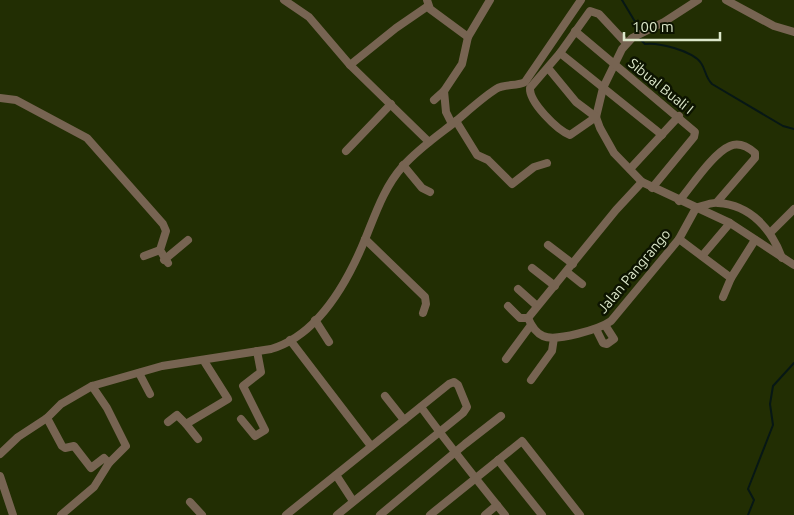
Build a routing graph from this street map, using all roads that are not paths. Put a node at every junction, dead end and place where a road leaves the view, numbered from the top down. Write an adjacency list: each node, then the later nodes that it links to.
1 (284, 0): 14 (street)
2 (490, 0): 10 (street)
3 (581, 0): 23 (street)
4 (698, 0): 6 (street)
5 (726, 0): 9 (street)
6 (686, 2): 11 (street)
7 (427, 3): 10 (street); 14 (street)
8 (575, 31): 11 (street); 12 (street); 13 (street, Sibual Buali I)
9 (794, 32)
10 (468, 37): 17 (street)
11 (626, 43): 13 (street)
12 (560, 53): 15 (street); 16 (street)
13 (614, 64): 16 (street); 21 (street, Sibual Buali I)
14 (350, 65): 20 (street)
15 (548, 68): 22 (street); 22 (street)
16 (604, 88): 22 (street); 24 (street)
17 (444, 91): 19 (street); 23 (street)
18 (0, 98): 44 (street)
19 (434, 100)
20 (391, 104): 25 (street); 26 (street)
21 (679, 116): 24 (street); 31 (street, Sibual Buali I)
22 (596, 117): 29 (street)
23 (454, 122): 25 (street); 27 (street)
24 (662, 135): 29 (street)
25 (429, 142): 28 (street)
26 (346, 151)
27 (547, 163)
28 (403, 165): 32 (street); 39 (street)
29 (630, 169): 30 (street)
30 (642, 182): 31 (street); 48 (street)
31 (652, 188): 33 (street)
32 (430, 192)
33 (680, 202): 34 (street); 35 (street)
34 (717, 202): 35 (street); 38 (street)
35 (696, 208): 37 (street); 40 (street, Jalan Pangrango)
36 (794, 209): 38 (street)
37 (730, 223): 42 (street); 46 (street)
38 (771, 232): 47 (street)
39 (366, 239): 59 (street); 61 (street)
40 (679, 239): 46 (street); 62 (street, Jalan Pangrango)
41 (188, 240): 44 (street)
42 (755, 240): 47 (street); 52 (street)
43 (548, 246): 48 (street)
44 (160, 250): 45 (street)
45 (144, 256)
46 (702, 256): 52 (street)
47 (782, 258): 49 (street)
48 (573, 264): 51 (street)
49 (794, 265)
50 (532, 268): 54 (street)
51 (567, 272): 53 (street); 54 (street)
52 (731, 278): 56 (street)
53 (582, 284)
54 (555, 286): 58 (street)
55 (518, 289): 58 (street)
56 (724, 297)
57 (508, 306): 60 (street)
58 (537, 306): 60 (street)
59 (423, 313)
60 (530, 319): 64 (street); 68 (street)
61 (315, 320): 65 (street); 66 (street)
62 (605, 325): 63 (street, Jalan Pangrango); 63 (street)
63 (596, 329): 64 (street, Jalan Pangrango)
64 (554, 338): 71 (street)
65 (290, 340): 67 (street); 84 (street)
66 (329, 342)
67 (257, 351): 69 (street); 78 (street)
68 (506, 359)
69 (204, 361): 70 (street); 81 (street)
70 (139, 373): 72 (street); 73 (street)
71 (531, 380)
72 (92, 386): 77 (street); 88 (street)
73 (150, 394)
74 (385, 396): 79 (street)
75 (421, 407): 79 (street); 82 (street); 82 (street)
76 (501, 416): 85 (street)
77 (47, 418): 86 (street); 88 (street)
78 (241, 419)
79 (404, 420): 84 (street)
80 (168, 422): 81 (street)
81 (186, 424): 83 (street)
82 (439, 431): 85 (street); 92 (street)
83 (198, 439)
84 (371, 446): 89 (street)
85 (455, 451): 91 (street); 101 (street)
86 (0, 454)
87 (498, 460): 91 (street); 95 (street); 105 (street)
88 (109, 463): 97 (street)
89 (336, 475): 92 (street); 99 (street)
90 (0, 476): 96 (street)
91 (476, 478): 94 (street); 102 (street)
92 (353, 501): 100 (street)
93 (190, 502): 98 (street)
94 (497, 505): 103 (street); 104 (street)
95 (577, 514)
96 (13, 515)
97 (61, 515)
98 (202, 515)
99 (286, 515)
100 (337, 515)
101 (380, 515)
102 (430, 515)
103 (485, 515)
104 (505, 515)
105 (542, 515)

